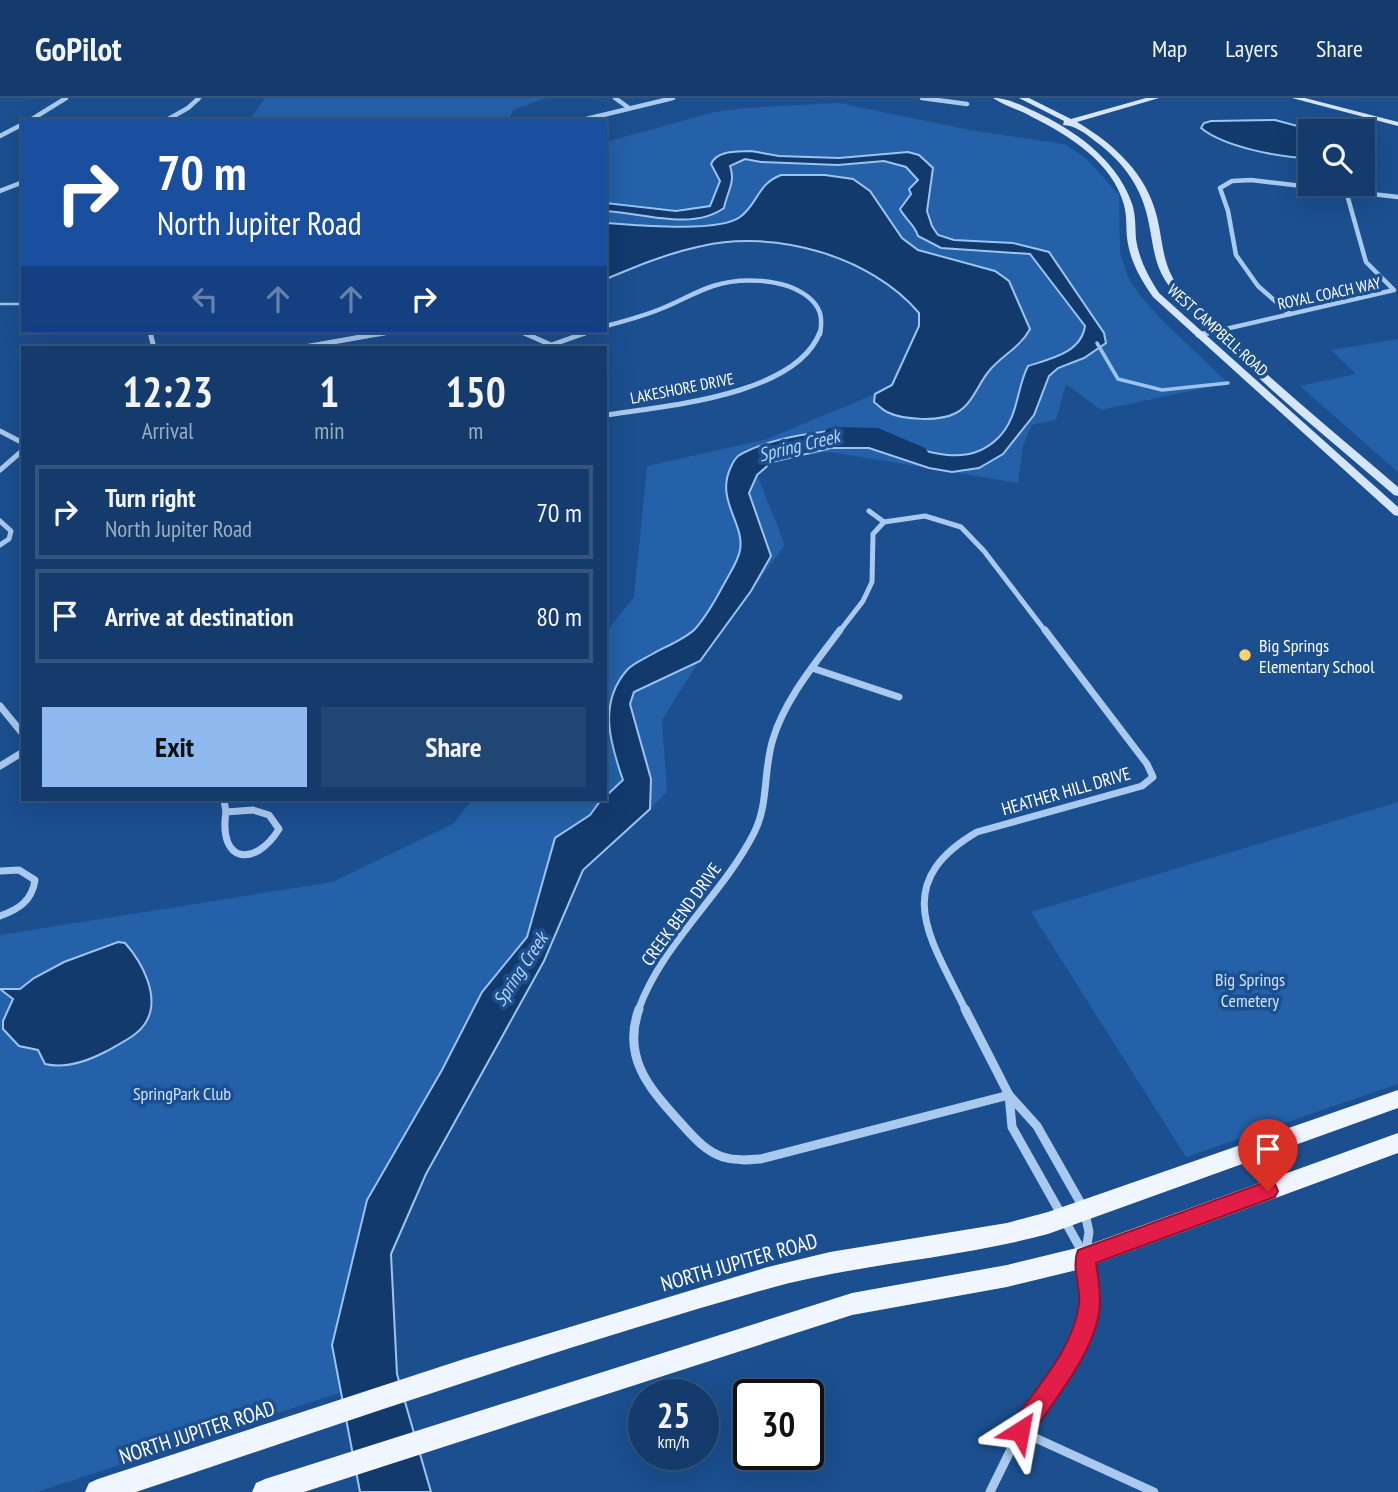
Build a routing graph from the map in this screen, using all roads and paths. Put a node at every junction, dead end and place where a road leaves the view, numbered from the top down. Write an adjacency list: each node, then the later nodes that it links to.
1 (66, 98): 12 (street)
2 (199, 98): 13 (street)
3 (615, 98): 11 (street)
4 (673, 98): 11 (street)
5 (922, 98): 10 (street)
6 (997, 98): 18 (main road, WEST CAMPBELL ROAD)
7 (1023, 98): 15 (main road, WEST CAMPBELL ROAD)
8 (1156, 98): 15 (main road)
9 (1296, 98): 16 (main road)
10 (967, 104)
11 (629, 108): 14 (street)
12 (32, 119)
13 (169, 119)
14 (586, 119)
15 (1069, 122): 18 (main road); 20 (main road, WEST CAMPBELL ROAD)
16 (1398, 124)
17 (21, 125): 19 (street)
18 (1053, 126): 21 (main road, WEST CAMPBELL ROAD)
19 (0, 136)
20 (1116, 155): 21 (main road); 30 (main road, WEST CAMPBELL ROAD)
21 (1097, 156): 34 (main road, WEST CAMPBELL ROAD)
22 (21, 183): 24 (street)
23 (1298, 185): 28 (street)
24 (0, 191)
25 (1375, 194): 27 (street)
26 (1347, 196): 28 (street, ROYAL COACH WAY)
27 (1398, 197)
28 (1290, 314): 30 (street, ROYAL COACH WAY)
29 (607, 327): 38 (street, LAKESHORE DRIVE)
30 (1216, 330): 34 (street, ROYAL COACH WAY); 43 (main road, WEST CAMPBELL ROAD)
31 (382, 333): 35 (street)
32 (524, 333): 36 (street)
33 (585, 333): 37 (street)
34 (1198, 335): 45 (main road, WEST CAMPBELL ROAD)
35 (310, 346)
36 (551, 346)
37 (555, 346)
38 (607, 415)
39 (0, 431): 40 (street)
40 (21, 442)
41 (21, 452): 42 (street)
42 (0, 470)
43 (1398, 493)
44 (869, 511): 47 (street)
45 (1397, 511)
46 (0, 522): 48 (street)
47 (884, 522): 49 (street, CREEK BEND DRIVE); 60 (street, HEATHER HILL DRIVE)
48 (0, 545)
49 (812, 668): 50 (street); 60 (street, CREEK BEND DRIVE)
50 (899, 697)
51 (0, 706): 52 (street)
52 (21, 732)
53 (21, 753): 54 (street)
54 (0, 766)
55 (224, 801): 56 (street)
56 (226, 812): 56 (street)
57 (0, 865): 58 (street)
58 (0, 871): 59 (street)
59 (0, 916)
60 (1009, 1095): 63 (street, HEATHER HILL DRIVE); 64 (street, HEATHER HILL DRIVE)
61 (1398, 1099): 63 (main road, NORTH JUPITER ROAD)
62 (1398, 1143): 65 (main road)
63 (1084, 1209): 64 (main road, NORTH JUPITER ROAD); 65 (street, HEATHER HILL DRIVE)
64 (1063, 1218): 65 (street, HEATHER HILL DRIVE); 67 (main road, NORTH JUPITER ROAD)
65 (1085, 1257): 66 (street); 68 (main road)
66 (1020, 1431): 69 (street); 70 (street)
67 (98, 1492)
68 (266, 1492)
69 (990, 1492)
70 (1154, 1492)

